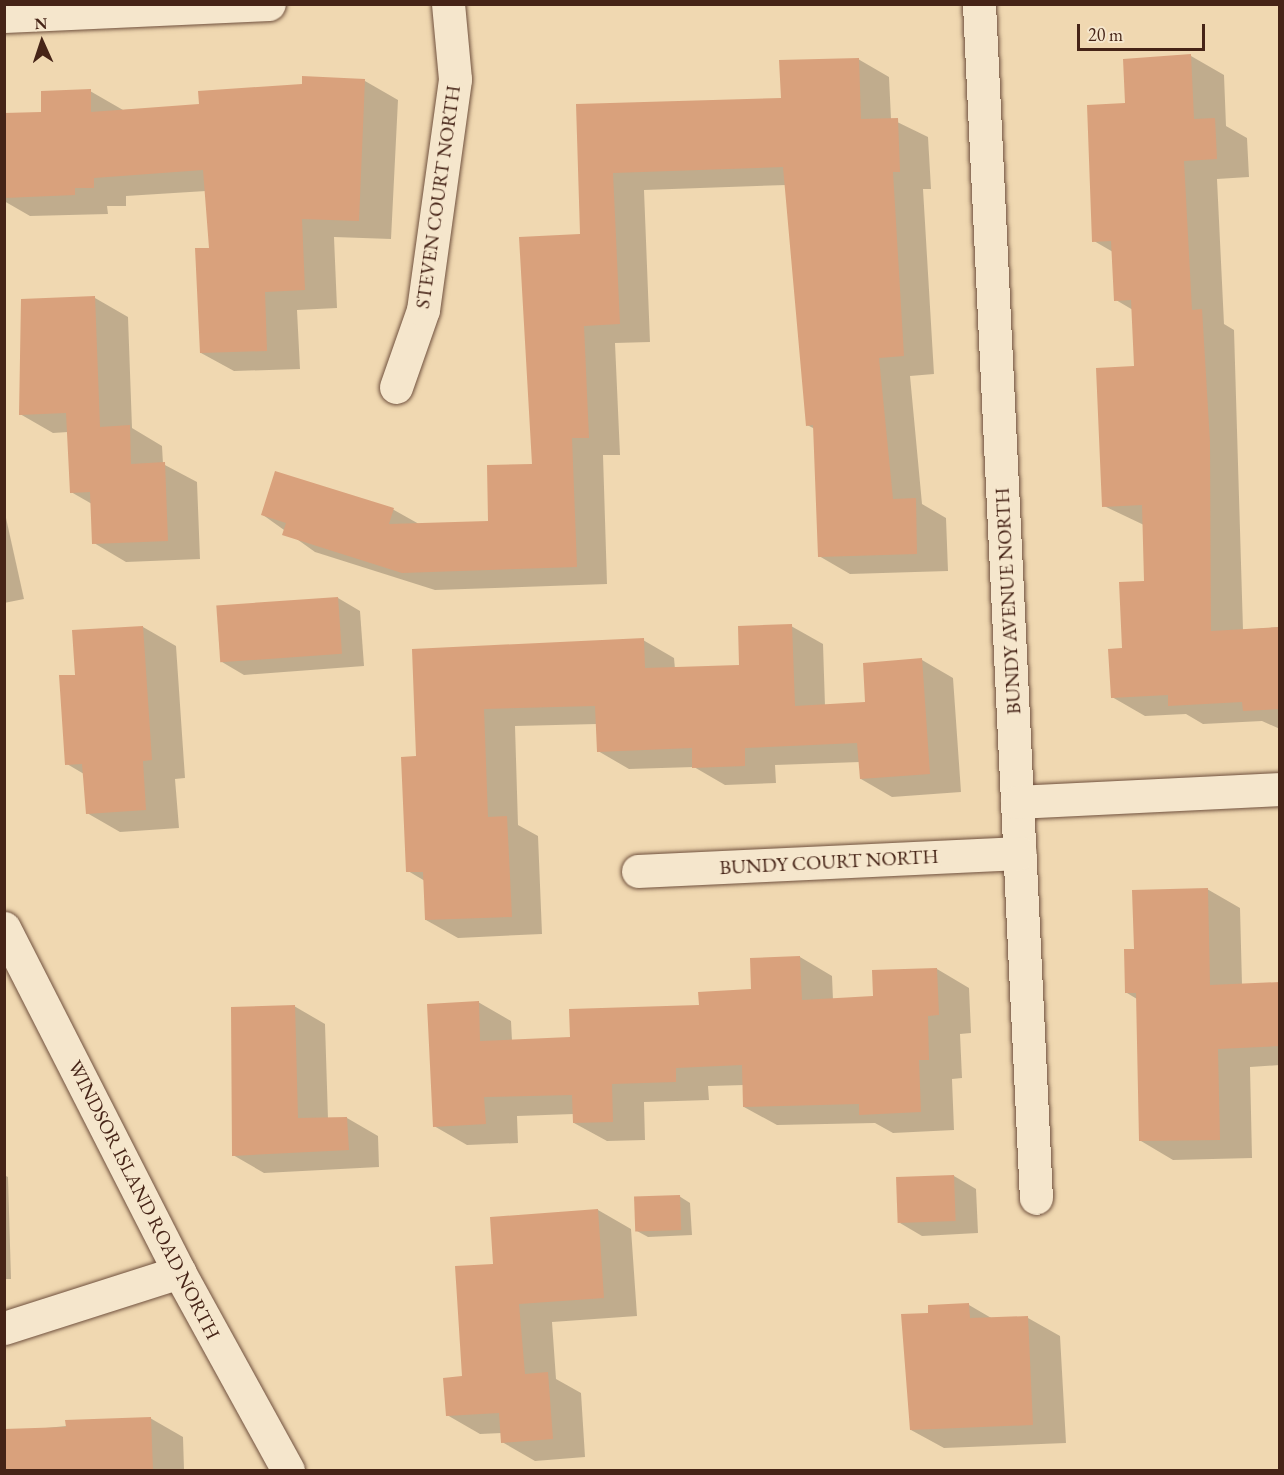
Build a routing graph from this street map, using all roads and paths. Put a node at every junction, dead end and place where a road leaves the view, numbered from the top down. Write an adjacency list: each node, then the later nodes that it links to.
1 (269, 4): 4 (street)
2 (448, 4): 5 (street, STEVEN COURT NORTH)
3 (980, 4): 7 (street, BUNDY AVENUE NORTH)
4 (4, 16)
5 (396, 387)
6 (1280, 789): 7 (street)
7 (1017, 802): 8 (street, BUNDY AVENUE NORTH)
8 (1020, 853): 9 (street, BUNDY COURT NORTH); 11 (street, BUNDY AVENUE NORTH)
9 (638, 871)
10 (4, 928): 12 (street, WINDSOR ISLAND ROAD NORTH)
11 (1036, 1198)
12 (179, 1272): 13 (street); 14 (street, WINDSOR ISLAND ROAD NORTH)
13 (4, 1328)
14 (288, 1470)

